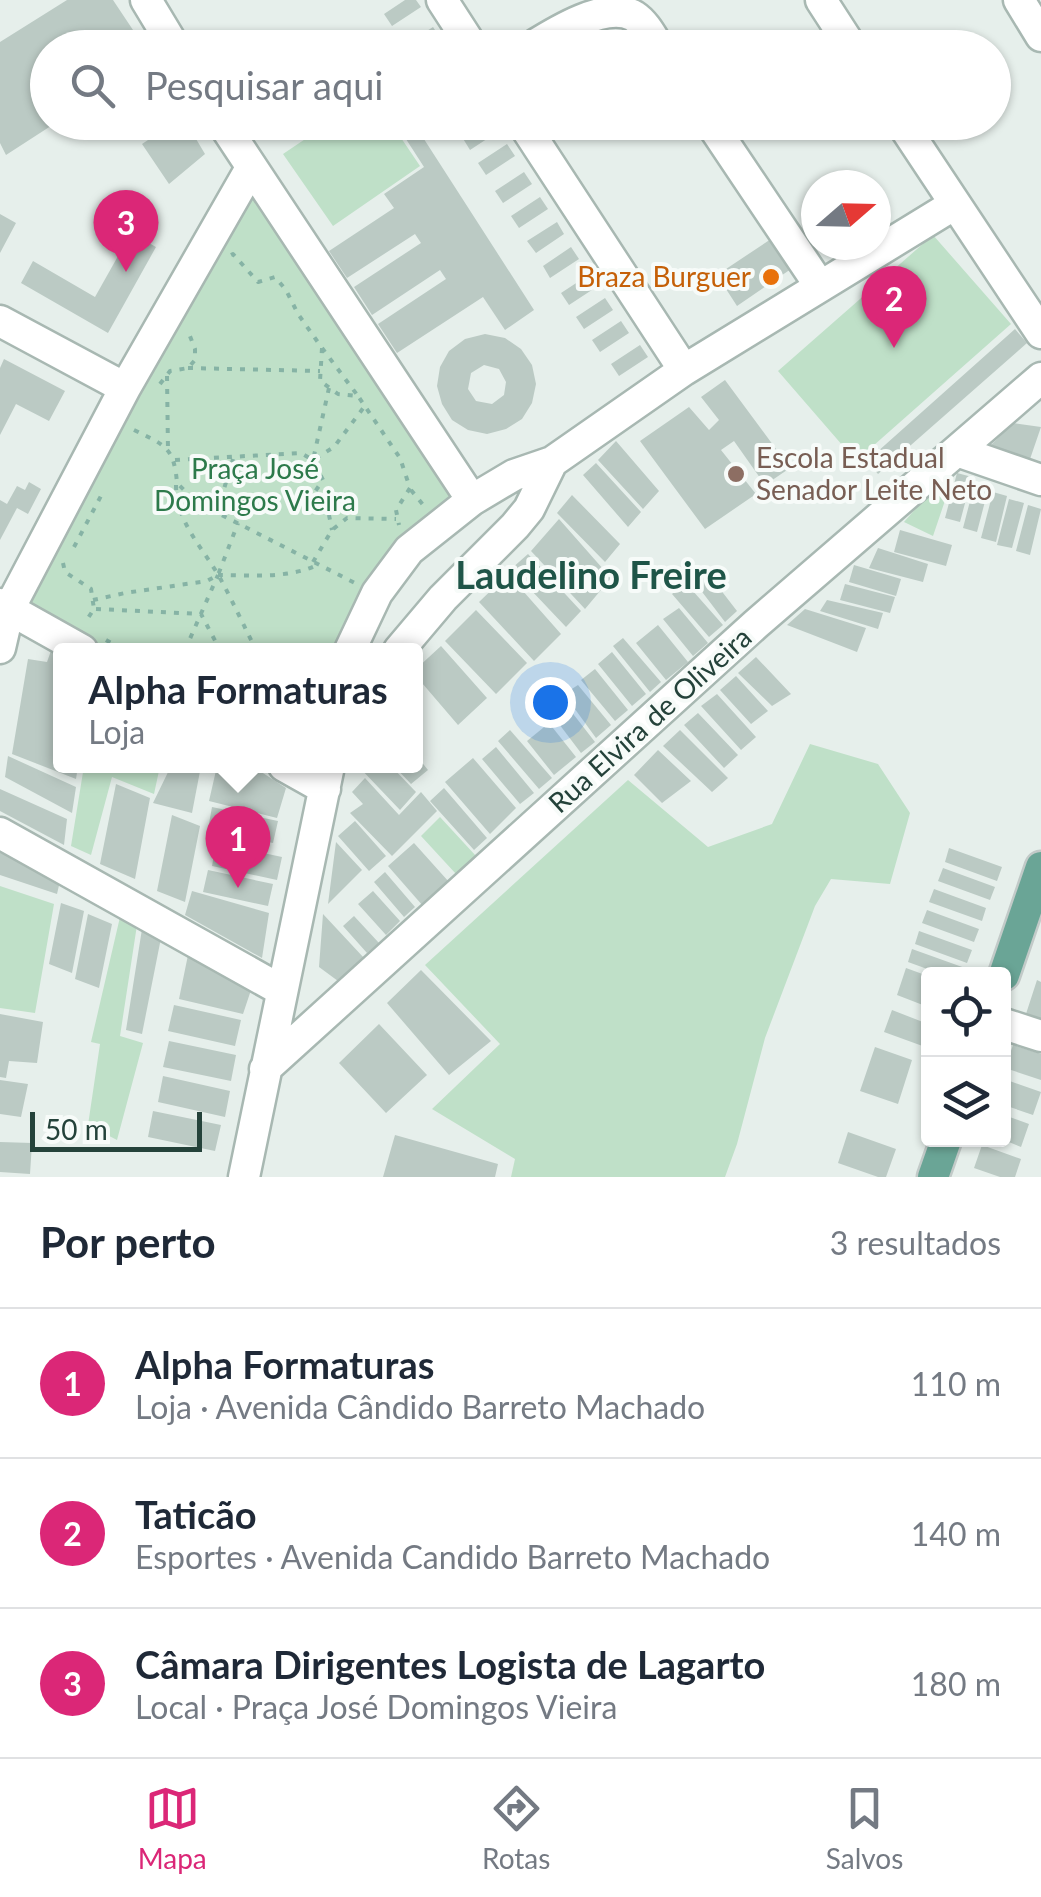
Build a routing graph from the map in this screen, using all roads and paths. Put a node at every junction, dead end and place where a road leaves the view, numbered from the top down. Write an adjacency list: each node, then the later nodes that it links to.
1 (146, 0): 5 (street)
2 (442, 0): 6 (street)
3 (822, 0): 9 (street)
4 (1019, 0): 10 (street)
5 (165, 30)
6 (461, 30)
7 (560, 30): 8 (street)
8 (647, 30)
9 (841, 30)
10 (1041, 36)
11 (233, 140): 15 (street)
12 (534, 140): 26 (street)
13 (722, 140): 18 (street)
14 (914, 140): 16 (street)
15 (251, 168): 30 (street); 46 (street)
16 (955, 204): 18 (street); 20 (street)
17 (219, 266): 22 (path)
18 (820, 286): 26 (street)
19 (0, 321): 30 (street)
20 (1041, 333)
21 (180, 337): 24 (path)
22 (322, 348): 25 (path); 31 (path)
23 (164, 364): 27 (path)
24 (188, 368): 25 (path); 27 (path)
25 (320, 370): 29 (path)
26 (684, 370): 40 (street)
27 (166, 375): 30 (path); 34 (path)
28 (1041, 378): 35 (street, Rua Elvira de Oliveira)
29 (329, 388): 31 (path); 39 (path)
30 (139, 391): 55 (street)
31 (358, 396): 32 (path)
32 (364, 406): 37 (path); 39 (path)
33 (137, 422): 34 (path)
34 (168, 451): 38 (path)
35 (957, 451): 42 (street); 72 (street, Rua Elvira de Oliveira)
36 (234, 457): 38 (path); 39 (path); 47 (path)
37 (400, 458)
38 (175, 460): 43 (path)
39 (313, 460): 50 (path)
40 (552, 462): 41 (street); 45 (street)
41 (514, 474): 45 (street); 46 (street)
42 (1041, 480)
43 (176, 483): 47 (path); 52 (path)
44 (104, 489): 54 (path)
45 (534, 499): 63 (street)
46 (472, 500): 62 (street)
47 (217, 512): 49 (path)
48 (398, 519): 50 (path)
49 (238, 523): 51 (path); 52 (path)
50 (332, 530): 51 (path)
51 (316, 563): 52 (path); 53 (path)
52 (218, 575): 54 (path); 57 (path); 61 (path)
53 (359, 585)
54 (93, 600): 56 (path)
55 (5, 607): 58 (street); 64 (street)
56 (94, 609): 57 (path); 58 (path)
57 (200, 614): 59 (path); 60 (path)
58 (87, 638)
59 (188, 643)
60 (216, 643)
61 (252, 643)
62 (353, 643)
63 (406, 643)
64 (0, 648)
65 (328, 773): 69 (street)
66 (0, 833): 69 (street)
67 (1038, 883): 68 (main road)
68 (1007, 967)
69 (281, 990): 72 (street)
70 (1011, 1026): 71 (street)
71 (1041, 1036)
72 (264, 1069): 74 (street)
73 (943, 1147): 75 (main road)
74 (244, 1177)
75 (932, 1177)

